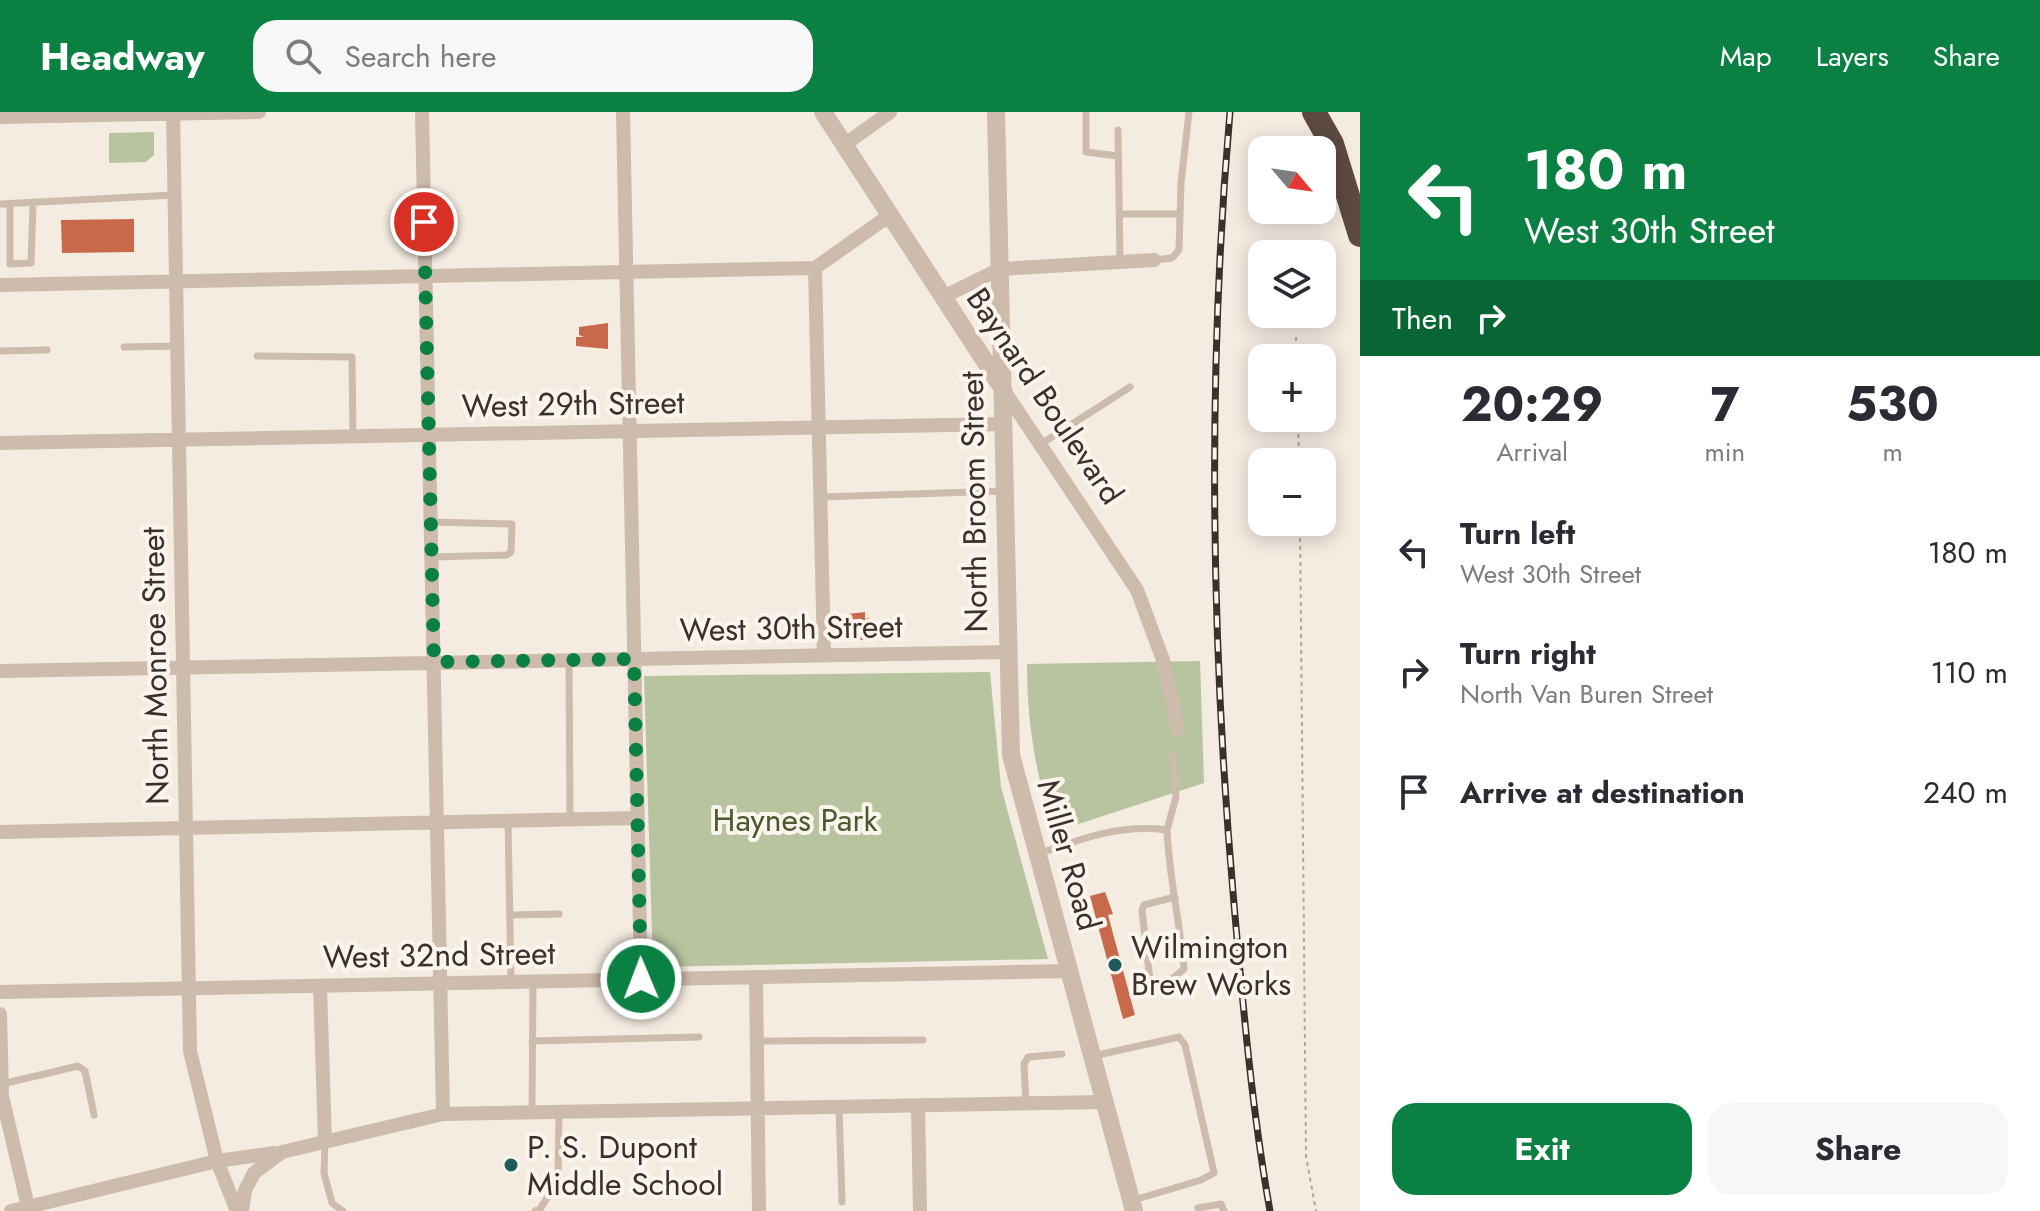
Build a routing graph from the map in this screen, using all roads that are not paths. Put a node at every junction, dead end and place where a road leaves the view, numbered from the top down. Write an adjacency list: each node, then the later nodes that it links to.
1 (259, 112): 10 (street)
2 (422, 112): 29 (street)
3 (623, 112): 28 (street)
4 (823, 112): 14 (street, Baynard Boulevard)
5 (890, 112): 14 (street)
6 (996, 112): 27 (street, North Broom Street)
7 (1086, 112): 15 (lane)
8 (1189, 112): 21 (lane)
9 (1314, 112): 23 (highway)
10 (173, 113): 11 (street); 16 (street, North Monroe Street)
11 (70, 114): 12 (street)
12 (0, 117)
13 (1118, 130): 15 (lane)
14 (844, 145): 22 (street, Baynard Boulevard)
15 (1118, 156): 20 (lane)
16 (174, 195): 19 (lane); 30 (street, North Monroe Street)
17 (0, 204): 18 (lane)
18 (10, 204): 19 (lane); 19 (lane)
19 (33, 205)
20 (1119, 214): 21 (lane); 25 (lane)
21 (1180, 214): 24 (lane)
22 (890, 215): 26 (street); 32 (street, Baynard Boulevard)
23 (1360, 235)
24 (1154, 260): 25 (street)
25 (1120, 262): 27 (street)
26 (815, 268): 28 (street); 41 (street)
27 (1000, 269): 32 (street); 39 (street, North Broom Street)
28 (625, 272): 29 (street); 42 (street)
29 (425, 277): 30 (street); 43 (street)
30 (175, 282): 31 (street); 33 (street, North Monroe Street)
31 (0, 285)
32 (943, 297): 39 (street, Baynard Boulevard)
33 (177, 346): 34 (lane); 45 (street, North Monroe Street)
34 (124, 347)
35 (47, 350): 36 (lane)
36 (0, 351)
37 (257, 356): 44 (lane)
38 (1130, 387): 47 (lane)
39 (1003, 389): 40 (street, North Broom Street); 47 (street, Baynard Boulevard)
40 (1003, 424): 41 (street, West 29th Street); 48 (street, North Broom Street)
41 (818, 428): 42 (street, West 29th Street); 49 (street)
42 (630, 431): 43 (street, West 29th Street); 54 (street)
43 (429, 435): 44 (street, West 29th Street); 50 (street)
44 (353, 436): 45 (street, West 29th Street)
45 (179, 440): 46 (street, West 29th Street); 57 (street, North Monroe Street)
46 (0, 443)
47 (1041, 444): 59 (street, Baynard Boulevard)
48 (1004, 491): 49 (lane); 52 (street, North Broom Street)
49 (820, 497): 53 (street)
50 (431, 522): 51 (street); 51 (lane)
51 (432, 557): 56 (street)
52 (1007, 652): 53 (street, West 30th Street); 68 (street, Miller Road)
53 (824, 655): 54 (street, West 30th Street)
54 (634, 659): 55 (street, West 30th Street); 61 (street)
55 (569, 660): 56 (street, West 30th Street); 62 (lane)
56 (434, 662): 57 (street, West 30th Street); 64 (street)
57 (183, 667): 58 (street, West 30th Street); 65 (street, North Monroe Street)
58 (0, 671)
59 (1178, 731)
60 (1173, 756): 66 (lane)
61 (638, 818): 62 (street); 74 (street)
62 (570, 820): 63 (street)
63 (508, 821): 64 (street); 71 (lane)
64 (437, 823): 65 (street); 77 (street)
65 (186, 828): 67 (street); 79 (street, North Monroe Street)
66 (1167, 830): 68 (lane); 69 (lane)
67 (0, 832)
68 (1037, 854): 72 (street, Miller Road)
69 (1175, 897): 69 (lane)
70 (559, 914): 71 (lane)
71 (510, 915): 76 (lane)
72 (1070, 971): 73 (street, West 32nd Street); 87 (street, Miller Road)
73 (756, 977): 74 (street, West 32nd Street); 85 (street)
74 (641, 979): 75 (street, West 32nd Street)
75 (533, 981): 76 (street, West 32nd Street); 84 (lane)
76 (511, 982): 77 (street, West 32nd Street)
77 (441, 983): 78 (street, West 32nd Street); 96 (street)
78 (320, 986): 79 (street, West 32nd Street); 98 (street)
79 (189, 988): 80 (street, West 32nd Street); 100 (street, North Monroe Street)
80 (0, 992)
81 (0, 1014): 88 (street)
82 (699, 1037): 84 (lane)
83 (923, 1040): 85 (lane)
84 (532, 1041): 95 (lane)
85 (756, 1041): 93 (street)
86 (1062, 1054): 90 (lane)
87 (1093, 1056): 89 (street, Miller Road); 102 (lane)
88 (2, 1084): 97 (lane); 104 (street)
89 (1105, 1102): 90 (street); 102 (street, Miller Road)
90 (1026, 1104): 92 (street)
91 (839, 1107): 92 (street); 93 (street); 101 (lane)
92 (918, 1107): 110 (street)
93 (756, 1108): 94 (street); 109 (street)
94 (559, 1112): 95 (street); 108 (lane)
95 (532, 1113): 96 (street)
96 (443, 1114): 98 (street)
97 (94, 1115)
98 (325, 1141): 99 (street); 107 (lane)
99 (282, 1152): 100 (street); 106 (street, North Monroe Street)
100 (217, 1161): 104 (street); 106 (street, North Monroe Street)
101 (842, 1202)
102 (1133, 1206)
103 (1198, 1208): 111 (lane)
104 (28, 1209): 105 (street)
105 (11, 1211)
106 (239, 1211)
107 (343, 1211)
108 (535, 1211)
109 (759, 1211)
110 (920, 1211)
111 (1224, 1211)

